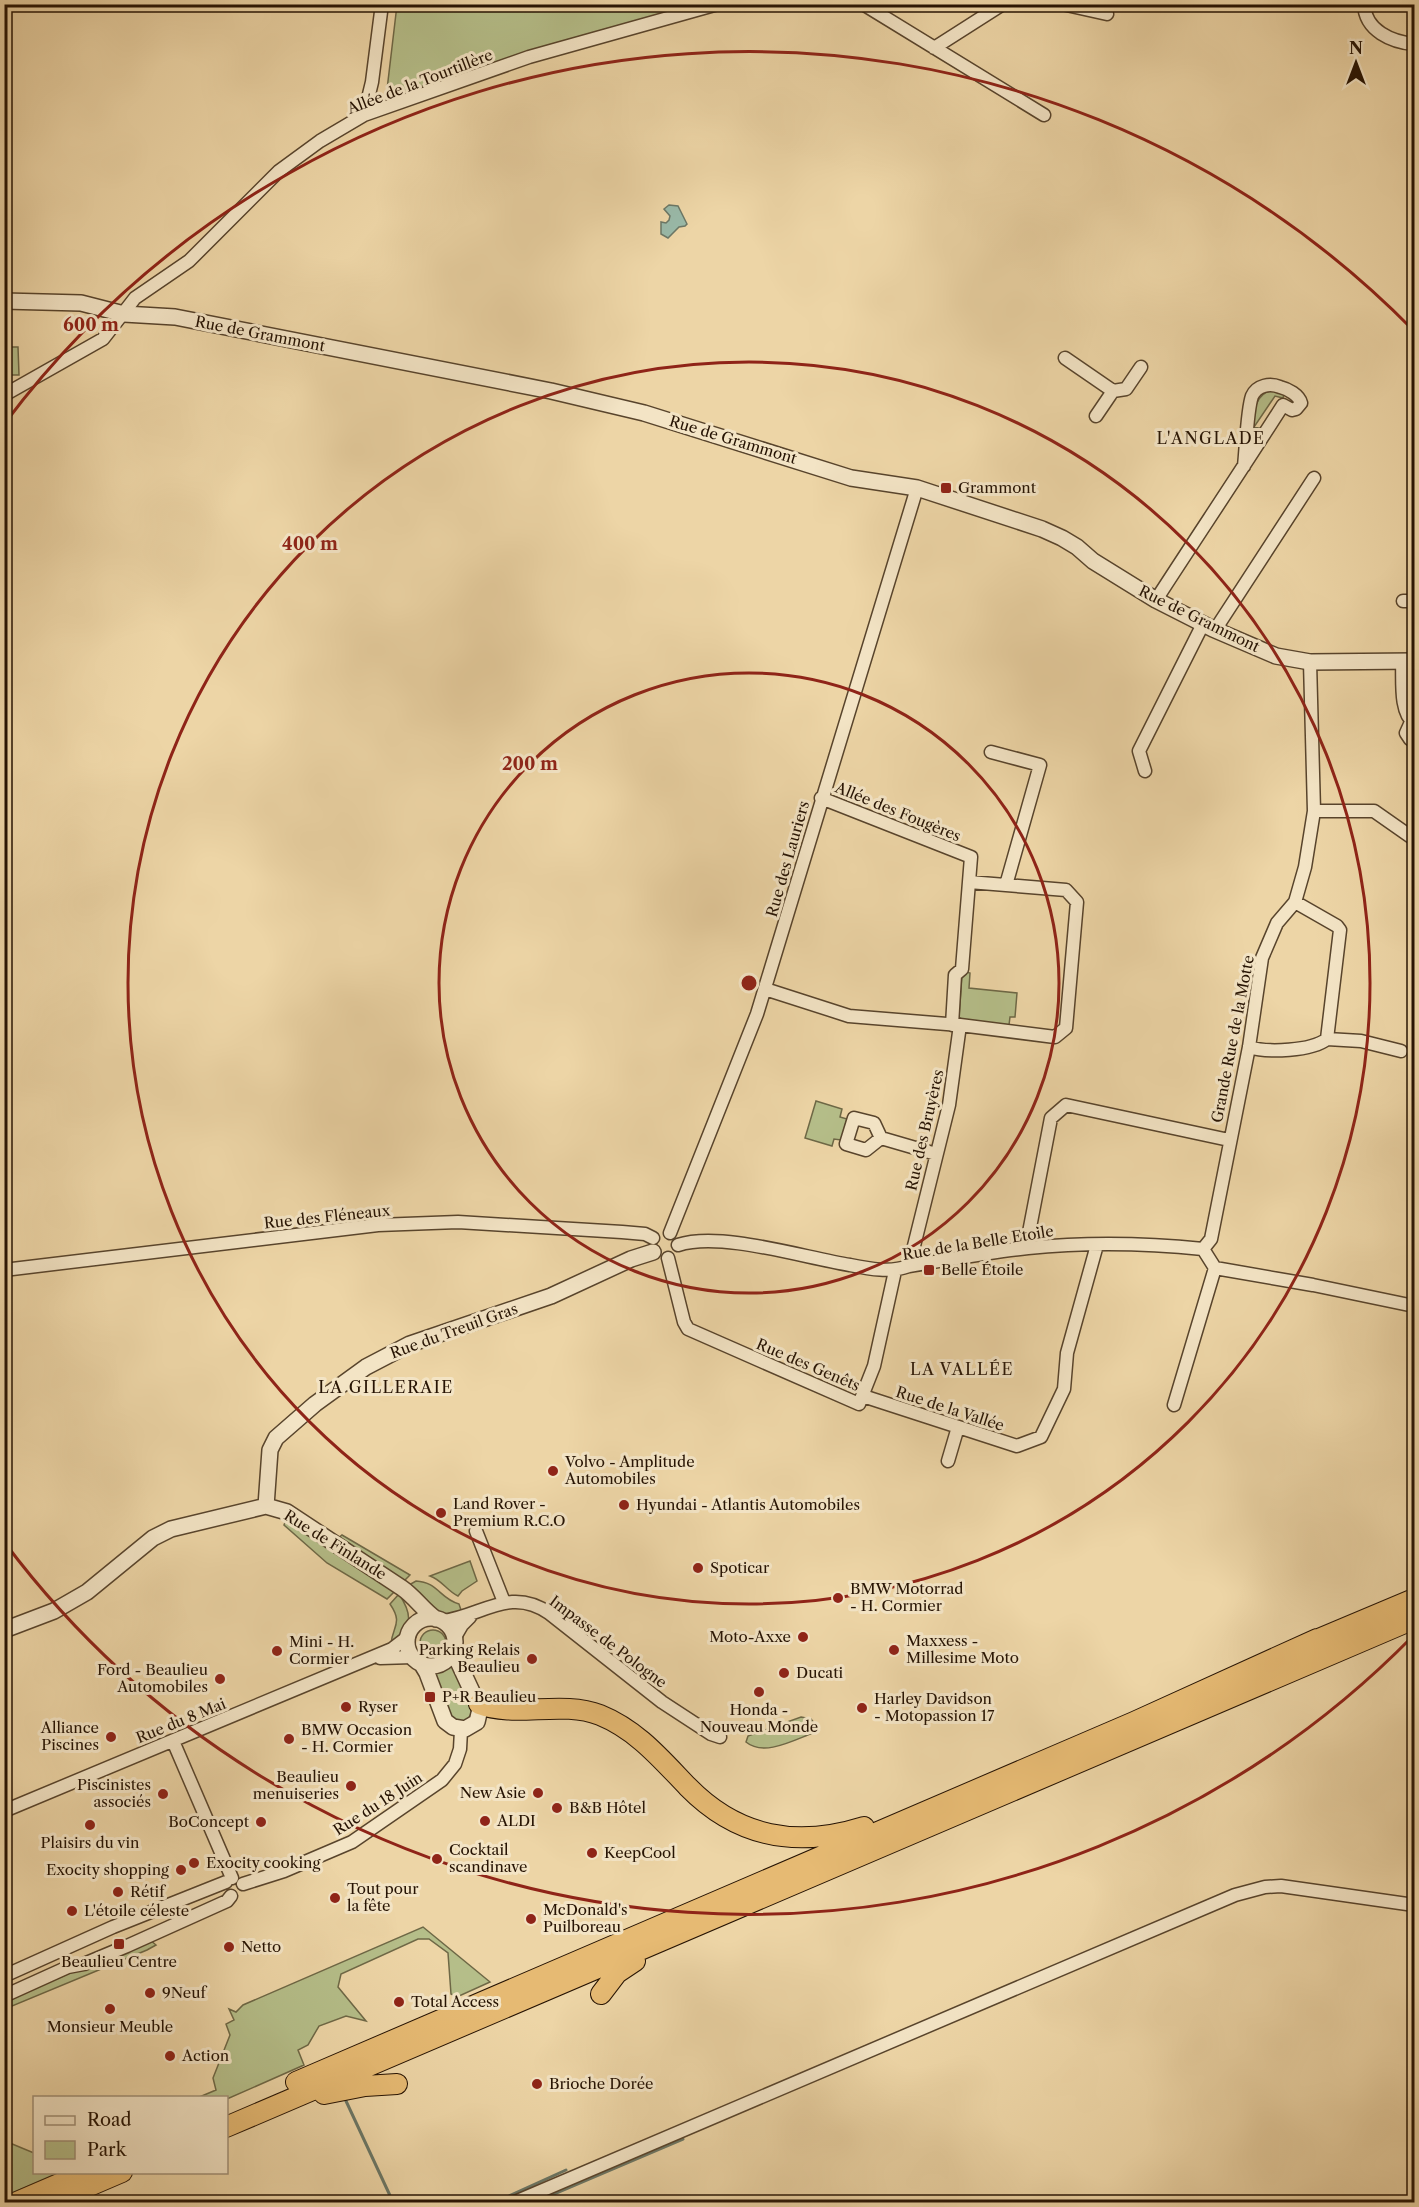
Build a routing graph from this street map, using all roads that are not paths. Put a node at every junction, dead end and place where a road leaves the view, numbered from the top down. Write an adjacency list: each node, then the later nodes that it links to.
1 (382, 4): 10 (street)
2 (718, 4): 10 (street, Allée de la Tourtillère)
3 (863, 4): 9 (street)
4 (1003, 4): 9 (street)
5 (1062, 4): 7 (street)
6 (1364, 4): 8 (street)
7 (1107, 14)
8 (1414, 44)
9 (934, 48): 11 (street)
10 (364, 115): 13 (street, Allée de la Tourtillère)
11 (1044, 115)
12 (4, 301): 13 (street, Rue de Grammont)
13 (124, 314): 17 (street, Allée de la Tourtillère); 21 (street, Rue de Grammont)
14 (1065, 358): 16 (street)
15 (1141, 367): 16 (street)
16 (1113, 391): 18 (street)
17 (4, 395)
18 (1096, 416)
19 (1244, 466): 19 (street); 22 (street)
20 (1314, 478): 23 (street)
21 (917, 488): 22 (street, Rue de Grammont); 30 (street, Rue des Lauriers)
22 (1156, 600): 23 (street, Rue de Grammont)
23 (1209, 627): 24 (street, Rue de Grammont); 29 (street)
24 (1310, 662): 25 (street, Rue de Grammont); 31 (street, Grande Rue de la Motte)
25 (1408, 662): 26 (street)
26 (1413, 722): 27 (street)
27 (1414, 742)
28 (991, 752): 34 (street)
29 (1145, 771)
30 (821, 798): 33 (street, Allée des Fougères); 36 (street, Rue des Lauriers)
31 (1314, 811): 32 (street); 35 (street, Grande Rue de la Motte)
32 (1414, 839)
33 (969, 882): 34 (street); 37 (street, Allée des Fougères)
34 (1006, 885): 37 (street)
35 (1295, 902): 38 (street); 39 (street, Grande Rue de la Motte)
36 (765, 989): 37 (street); 44 (street, Rue des Lauriers)
37 (956, 1025): 43 (street, Rue des Bruyères)
38 (1327, 1039): 39 (street); 40 (street)
39 (1249, 1047): 42 (street, Grande Rue de la Motte)
40 (1401, 1052)
41 (881, 1138): 43 (street)
42 (1229, 1140): 48 (street); 49 (street, Grande Rue de la Motte)
43 (936, 1154): 51 (street, Rue des Bruyères)
44 (670, 1233): 45 (street, Rue du Treuil Gras); 46 (street)
45 (653, 1245): 50 (street); 53 (street, Rue des Fléneaux); 60 (street, Rue du Treuil Gras)
46 (678, 1245): 50 (street); 54 (street, Rue de la Belle Etoile)
47 (1096, 1245): 48 (street, Rue de la Belle Etoile); 49 (street, Rue de la Belle Etoile); 58 (street, Rue de la Vallée)
48 (1026, 1248): 51 (street, Rue de la Belle Etoile)
49 (1203, 1249): 52 (street)
50 (668, 1258): 56 (street, Rue des Genêts)
51 (909, 1266): 54 (street, Rue de la Belle Etoile)
52 (1215, 1268): 55 (street); 57 (street)
53 (4, 1270)
54 (895, 1271): 56 (street, Rue des Genêts)
55 (1414, 1306)
56 (863, 1396): 58 (street, Rue de la Vallée)
57 (1174, 1405)
58 (958, 1427): 59 (street)
59 (948, 1461)
60 (266, 1506): 62 (street, Rue de Finlande); 68 (street)
61 (476, 1531): 64 (street)
62 (402, 1588): 67 (street, Rue de Finlande); 69 (street, Rue de Finlande)
63 (1414, 1599): 70 (highway)
64 (504, 1602): 65 (street, Impasse de Pologne); 76 (street, Impasse de Pologne)
65 (471, 1616): 67 (street, Impasse de Pologne); 71 (street)
66 (1414, 1619): 83 (highway)
67 (440, 1620): 69 (street); 71 (street)
68 (4, 1630)
69 (411, 1631): 72 (street, Rue du 8 Mai); 73 (street)
70 (1317, 1640): 74 (highway); 89 (highway)
71 (455, 1642): 73 (street); 74 (street)
72 (369, 1658): 73 (street); 77 (street, Rue du 8 Mai)
73 (417, 1660): 75 (street)
74 (479, 1704): 75 (street)
75 (462, 1730): 80 (street, Rue du 18 Juin)
76 (720, 1737)
77 (173, 1741): 78 (street, Rue du 8 Mai); 79 (street)
78 (4, 1810)
79 (229, 1880): 80 (street); 81 (street); 84 (street)
80 (243, 1884): 81 (street)
81 (231, 1896): 86 (street)
82 (1414, 1905): 95 (street)
83 (664, 1940): 85 (highway); 88 (highway)
84 (4, 1976)
85 (602, 1994)
86 (4, 1996)
87 (397, 2084): 88 (highway)
88 (292, 2099): 90 (highway)
89 (228, 2111)
90 (228, 2126)
91 (82, 2174): 93 (highway)
92 (117, 2174): 94 (highway)
93 (17, 2202)
94 (52, 2202)
95 (515, 2202)

